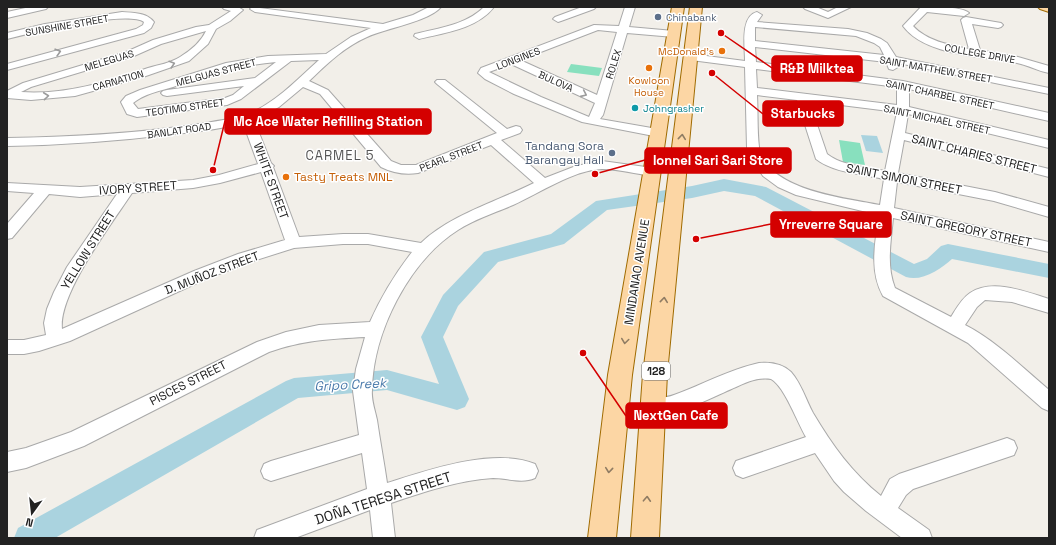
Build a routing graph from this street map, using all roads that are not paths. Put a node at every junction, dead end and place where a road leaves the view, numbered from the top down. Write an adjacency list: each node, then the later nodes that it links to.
1 (43, 7): 17 (street)
2 (226, 7): 22 (street)
3 (436, 7): 21 (street, BANLAT ROAD)
4 (489, 7): 26 (street)
5 (557, 7): 18 (street)
6 (591, 7): 18 (street)
7 (630, 7): 23 (street, ROLEX)
8 (808, 7): 9 (street)
9 (846, 7)
10 (1044, 7): 11 (main road)
11 (1049, 8)
12 (255, 9): 21 (street)
13 (131, 11): 25 (street, SUNSHINE STREET); 35 (street, one-way to 13)
14 (677, 13): 15 (main road); 24 (main road, MINDANAO AVENUE)
15 (696, 14): 30 (main road, 128)
16 (964, 14): 20 (street); 28 (street); 28 (street, COLLEGE DRIVE)
17 (7, 15)
18 (570, 15): 19 (street)
19 (558, 19)
20 (998, 25)
21 (384, 27): 29 (street, BANLAT ROAD)
22 (211, 28): 44 (street, MELEGUAS); 44 (street, CARNATION, one-way to 22)
23 (623, 29): 24 (street, LONGINES); 33 (street, LONGINES); 47 (street, ROLEX)
24 (674, 34): 52 (main road, MINDANAO AVENUE)
25 (7, 36)
26 (419, 36)
27 (750, 43): 32 (street, SAINT MATTHEW STREET); 32 (street, SAINT GREGORY STREET); 34 (street, SAINT GREGORY STREET)
28 (975, 52): 36 (street, COLLEGE DRIVE)
29 (330, 57): 31 (street, MELGUAS STREET); 38 (street, BANLAT ROAD)
30 (691, 58): 34 (street, SAINT CHARBEL STREET); 73 (main road, 128, one-way to 30)
31 (287, 59): 37 (street, TEOTIMO STREET); 43 (street, MELGUAS STREET)
32 (892, 59): 40 (street); 42 (street, SAINT MATTHEW STREET)
33 (511, 60): 47 (street, BULOVA, one-way to 47); 51 (street, LONGINES)
34 (751, 65): 40 (street, SAINT CHARBEL STREET); 41 (street, SAINT GREGORY STREET)
35 (7, 67)
36 (1049, 70)
37 (258, 80): 43 (street); 46 (street, TEOTIMO STREET)
38 (301, 82): 50 (street, BANLAT ROAD); 54 (street, PEARL STREET)
39 (441, 82): 54 (street, PEARL STREET)
40 (899, 84): 48 (street); 49 (street, SAINT CHARBEL STREET)
41 (752, 91): 45 (street, SAINT MICHAEL STREET); 65 (street, SAINT GREGORY STREET)
42 (1049, 91)
43 (147, 92): 46 (street, MELGUAS STREET)
44 (7, 95)
45 (802, 97): 48 (street, SAINT MICHAEL STREET); 60 (street, SAINT SIMON STREET)
46 (128, 100)
47 (601, 101): 51 (street, ROLEX)
48 (903, 109): 53 (street); 56 (street, SAINT MICHAEL STREET)
49 (1049, 117)
50 (248, 119): 55 (street, BANLAT ROAD); 57 (street, WHITE STREET)
51 (594, 120): 52 (street)
52 (659, 133): 58 (main road, MINDANAO AVENUE)
53 (898, 135): 59 (street, SAINT CHARIES STREET); 60 (street)
54 (493, 140): 61 (street)
55 (7, 142)
56 (1049, 144)
57 (267, 166): 63 (street, IVORY STREET); 68 (street, WHITE STREET)
58 (653, 172): 61 (street); 72 (main road, MINDANAO AVENUE)
59 (1049, 173)
60 (891, 176): 65 (street); 66 (street, SAINT SIMON STREET)
61 (544, 185): 70 (street)
62 (7, 188): 64 (street, IVORY STREET)
63 (128, 188): 64 (street, IVORY STREET); 76 (street, YELLOW STREET)
64 (44, 191): 67 (street)
65 (887, 211): 69 (street, SAINT GREGORY STREET); 74 (street)
66 (1049, 212)
67 (7, 234)
68 (294, 243): 70 (street, D. MUÑOZ STREET); 76 (street, D. MUÑOZ STREET)
69 (1049, 247)
70 (425, 249): 75 (street)
71 (1049, 306): 74 (street)
72 (628, 319): 73 (main road); 91 (main road, MINDANAO AVENUE, one-way to 91)
73 (662, 326): 79 (main road, 128)
74 (954, 327): 78 (street)
75 (376, 329): 80 (street); 83 (street, PISCES STREET)
76 (55, 339): 77 (street, D. MUÑOZ STREET)
77 (7, 347)
78 (1049, 402)
79 (653, 406): 81 (street); 92 (main road, 128, one-way to 79)
80 (370, 441): 86 (street); 87 (street)
81 (820, 442): 84 (street); 88 (street)
82 (1008, 448): 88 (street)
83 (7, 462)
84 (743, 468)
85 (528, 470): 87 (street, DOÑA TERESA STREET)
86 (271, 471)
87 (379, 496): 89 (street, DOÑA TERESA STREET); 90 (street)
88 (885, 511): 93 (street)
89 (271, 537)
90 (384, 538)
91 (602, 538)
92 (645, 538)
93 (920, 538)

